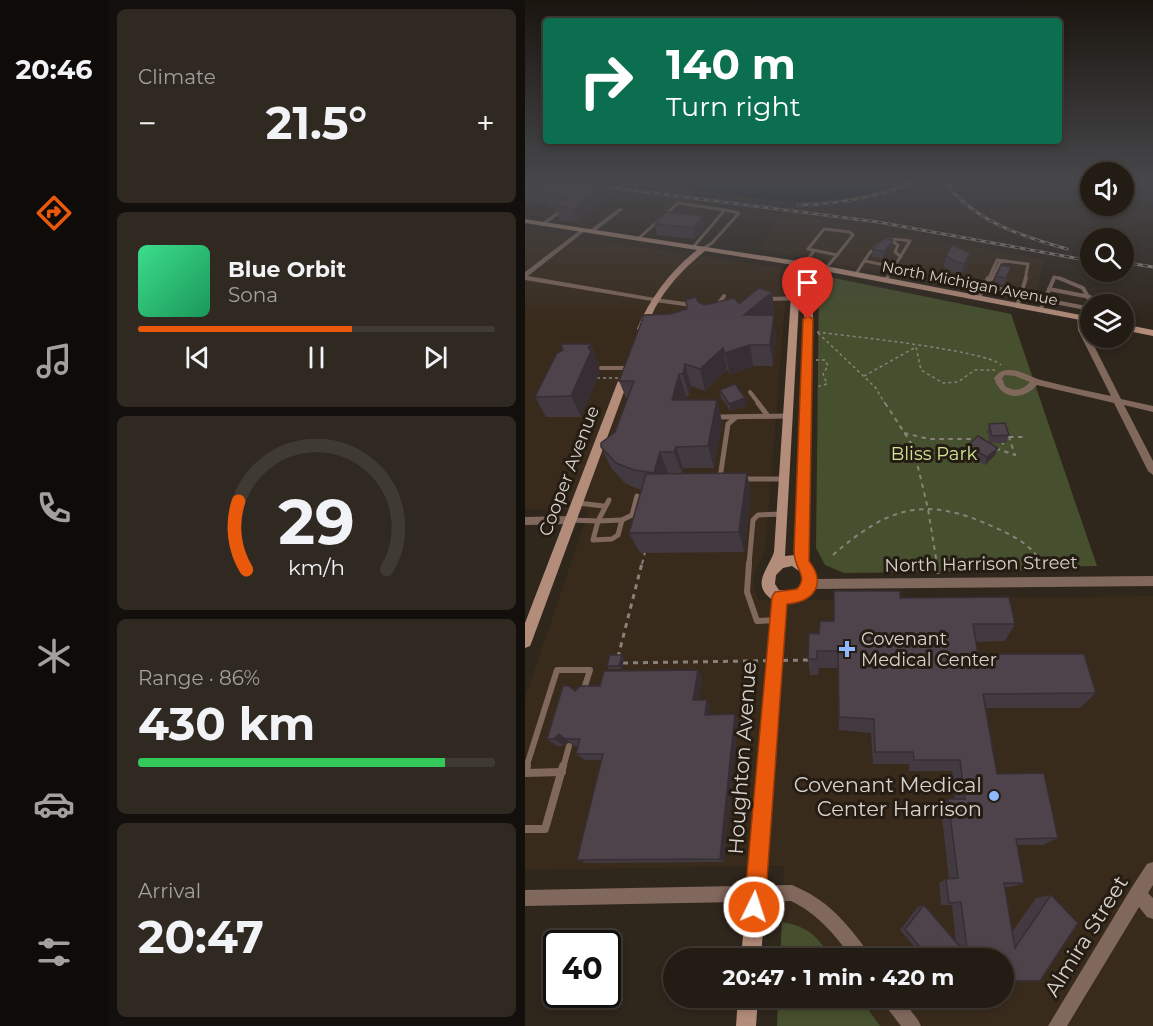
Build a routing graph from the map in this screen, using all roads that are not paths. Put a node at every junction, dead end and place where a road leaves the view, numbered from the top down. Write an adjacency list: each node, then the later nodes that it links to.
1 (576, 229): 6 (street, North Michigan Avenue)
2 (595, 229): 7 (street)
3 (650, 229): 8 (lane)
4 (711, 229): 9 (lane)
5 (725, 229): 9 (lane)
6 (583, 230): 7 (street, North Michigan Avenue); 18 (street)
7 (592, 231): 8 (street, North Michigan Avenue)
8 (639, 238): 9 (street, North Michigan Avenue)
9 (699, 247): 14 (street, North Michigan Avenue); 29 (street)
10 (814, 251): 11 (lane); 11 (lane); 14 (lane)
11 (837, 255): 16 (lane)
12 (901, 257): 13 (lane); 13 (lane); 15 (lane)
13 (865, 261): 15 (lane); 17 (lane)
14 (804, 264): 16 (street, North Michigan Avenue); 26 (street); 27 (street)
15 (894, 267): 19 (lane)
16 (826, 268): 17 (street, North Michigan Avenue)
17 (856, 274): 19 (street, North Michigan Avenue)
18 (525, 277): 29 (street)
19 (886, 280): 28 (street, North Michigan Avenue)
20 (986, 284): 22 (lane); 22 (lane); 28 (lane)
21 (1049, 289): 23 (lane); 24 (lane); 31 (lane)
22 (1021, 293): 35 (lane)
23 (1087, 294)
24 (1080, 295)
25 (724, 296): 38 (lane)
26 (795, 298): 27 (lane); 30 (lane); 54 (street)
27 (809, 298): 71 (street)
28 (979, 298): 35 (street, North Michigan Avenue)
29 (655, 300): 32 (lane); 44 (street)
30 (759, 300)
31 (1045, 300): 37 (lane); 40 (lane)
32 (678, 304): 34 (lane); 39 (lane)
33 (727, 305): 38 (lane)
34 (697, 306)
35 (1017, 306): 40 (street, North Michigan Avenue)
36 (709, 307): 38 (lane)
37 (1080, 307)
38 (716, 308)
39 (674, 309)
40 (1040, 310): 41 (street, North Michigan Avenue)
41 (1080, 318)
42 (1134, 329): 43 (street)
43 (1153, 333)
44 (638, 338)
45 (1091, 348): 50 (street)
46 (601, 368): 47 (lane)
47 (627, 372): 64 (street, Cooper Avenue)
48 (1034, 383): 50 (street)
49 (750, 392): 53 (lane)
50 (1117, 400): 52 (street); 56 (street)
51 (711, 409): 55 (lane)
52 (1153, 409)
53 (768, 416): 54 (lane); 55 (lane)
54 (788, 416): 58 (street)
55 (736, 417): 60 (lane)
56 (1153, 471)
57 (738, 479): 58 (lane)
58 (785, 479): 66 (street)
59 (708, 480): 60 (lane)
60 (719, 480): 61 (lane)
61 (729, 480)
62 (637, 496): 68 (lane)
63 (609, 500): 65 (lane)
64 (576, 503): 65 (lane); 67 (street, Cooper Avenue)
65 (603, 506): 70 (lane)
66 (782, 514): 72 (street); 76 (lane)
67 (570, 520): 69 (street); 70 (lane); 77 (street, Cooper Avenue)
68 (622, 520): 70 (lane); 70 (lane)
69 (525, 521)
70 (599, 521)
71 (801, 563): 72 (street); 74 (street)
72 (776, 565): 75 (street)
73 (1153, 581): 74 (street, North Harrison Street)
74 (810, 584): 75 (street)
75 (780, 597): 76 (street, Houghton Avenue)
76 (777, 620): 84 (street, Houghton Avenue)
77 (525, 641)
78 (583, 694): 80 (lane)
79 (569, 746): 81 (lane)
80 (525, 772): 81 (lane)
81 (562, 772): 82 (lane)
82 (525, 829)
83 (1153, 870): 85 (street, Almira Street)
84 (755, 892): 86 (street); 88 (street, Houghton Avenue); 89 (street)
85 (1138, 893): 87 (street); 94 (street, Almira Street)
86 (525, 898)
87 (1153, 910)
88 (751, 948)
89 (855, 948)
90 (747, 1008): 92 (street)
91 (898, 1008): 93 (street)
92 (746, 1026)
93 (912, 1026)
94 (1057, 1026)

